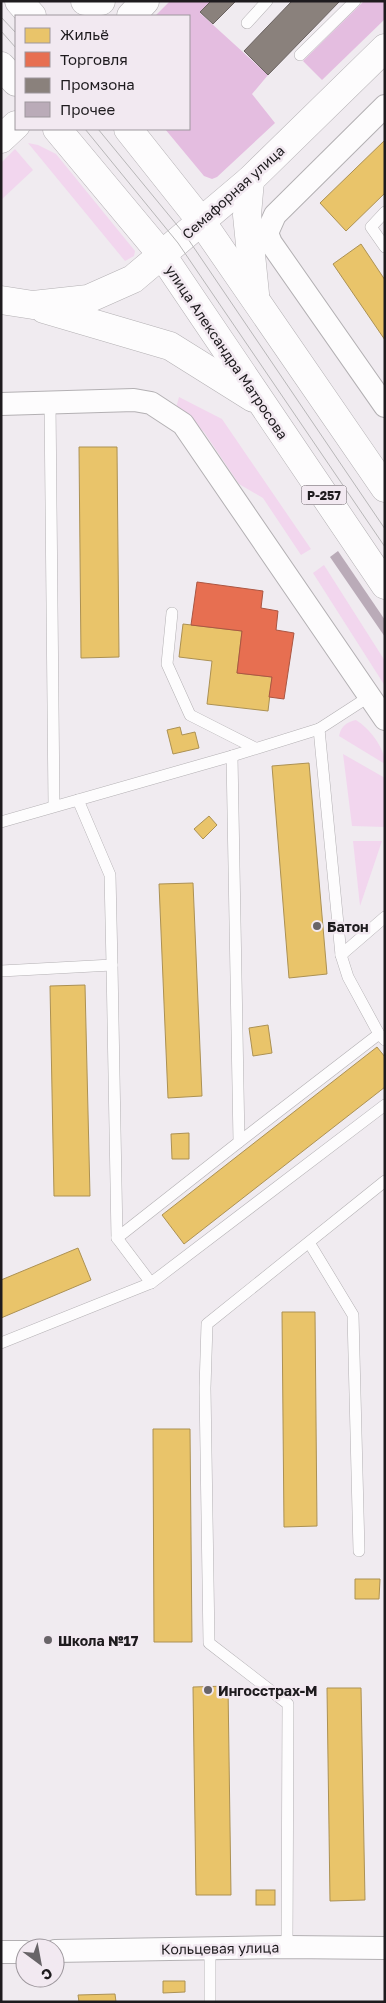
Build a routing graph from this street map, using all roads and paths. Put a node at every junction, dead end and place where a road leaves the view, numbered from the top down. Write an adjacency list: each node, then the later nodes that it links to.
1 (19, 1): 7 (highway)
2 (85, 1): 3 (highway)
3 (101, 1)
4 (145, 1): 8 (highway)
5 (267, 1): 9 (lane)
6 (355, 1): 11 (lane)
7 (31, 15)
8 (132, 15)
9 (247, 23)
10 (385, 48): 19 (highway, Семафорная улица)
11 (300, 55)
12 (1, 66): 13 (highway)
13 (15, 81)
14 (385, 106): 31 (street)
15 (15, 126): 18 (highway)
16 (58, 130): 23 (highway, улица Александра Матросова / Р-257)
17 (129, 130): 21 (highway)
18 (1, 139)
19 (250, 180): 21 (highway, Семафорная улица); 25 (highway)
20 (385, 212): 22 (lane)
21 (201, 221): 23 (highway, Семафорная улица); 25 (highway)
22 (385, 247)
23 (162, 255): 27 (highway, Семафорная улица); 30 (highway, улица Александра Матросова / Р-257)
24 (1, 286): 27 (highway)
25 (256, 298): 32 (highway)
26 (1, 300): 27 (highway, Семафорная улица)
27 (33, 305): 30 (highway)
28 (50, 402): 29 (street); 35 (street); 41 (lane)
29 (1, 404)
30 (263, 404): 33 (highway, улица Александра Матросова / Р-257)
31 (385, 406)
32 (385, 488)
33 (385, 585)
34 (172, 613): 38 (lane)
35 (370, 696): 36 (street); 37 (lane)
36 (385, 719)
37 (319, 729): 38 (lane); 44 (lane)
38 (255, 748): 39 (lane)
39 (232, 756): 40 (lane); 49 (lane)
40 (78, 800): 41 (lane); 45 (lane)
41 (54, 806): 42 (lane)
42 (1, 822)
43 (385, 917): 44 (lane)
44 (341, 955): 47 (lane)
45 (112, 965): 46 (lane); 51 (lane)
46 (1, 971)
47 (382, 1037): 49 (lane)
48 (385, 1105): 53 (lane)
49 (239, 1142): 51 (lane)
50 (385, 1181): 52 (lane)
51 (117, 1238): 53 (lane)
52 (310, 1244): 55 (lane); 56 (lane)
53 (151, 1284): 54 (lane)
54 (1, 1343)
55 (359, 1551)
56 (287, 1947): 57 (street, Кольцевая улица); 58 (street, Кольцевая улица)
57 (385, 1948)
58 (210, 1949): 61 (street, Кольцевая улица); 62 (lane)
59 (1, 1952): 60 (street)
60 (15, 1952)
61 (65, 1952)
62 (210, 2002)

